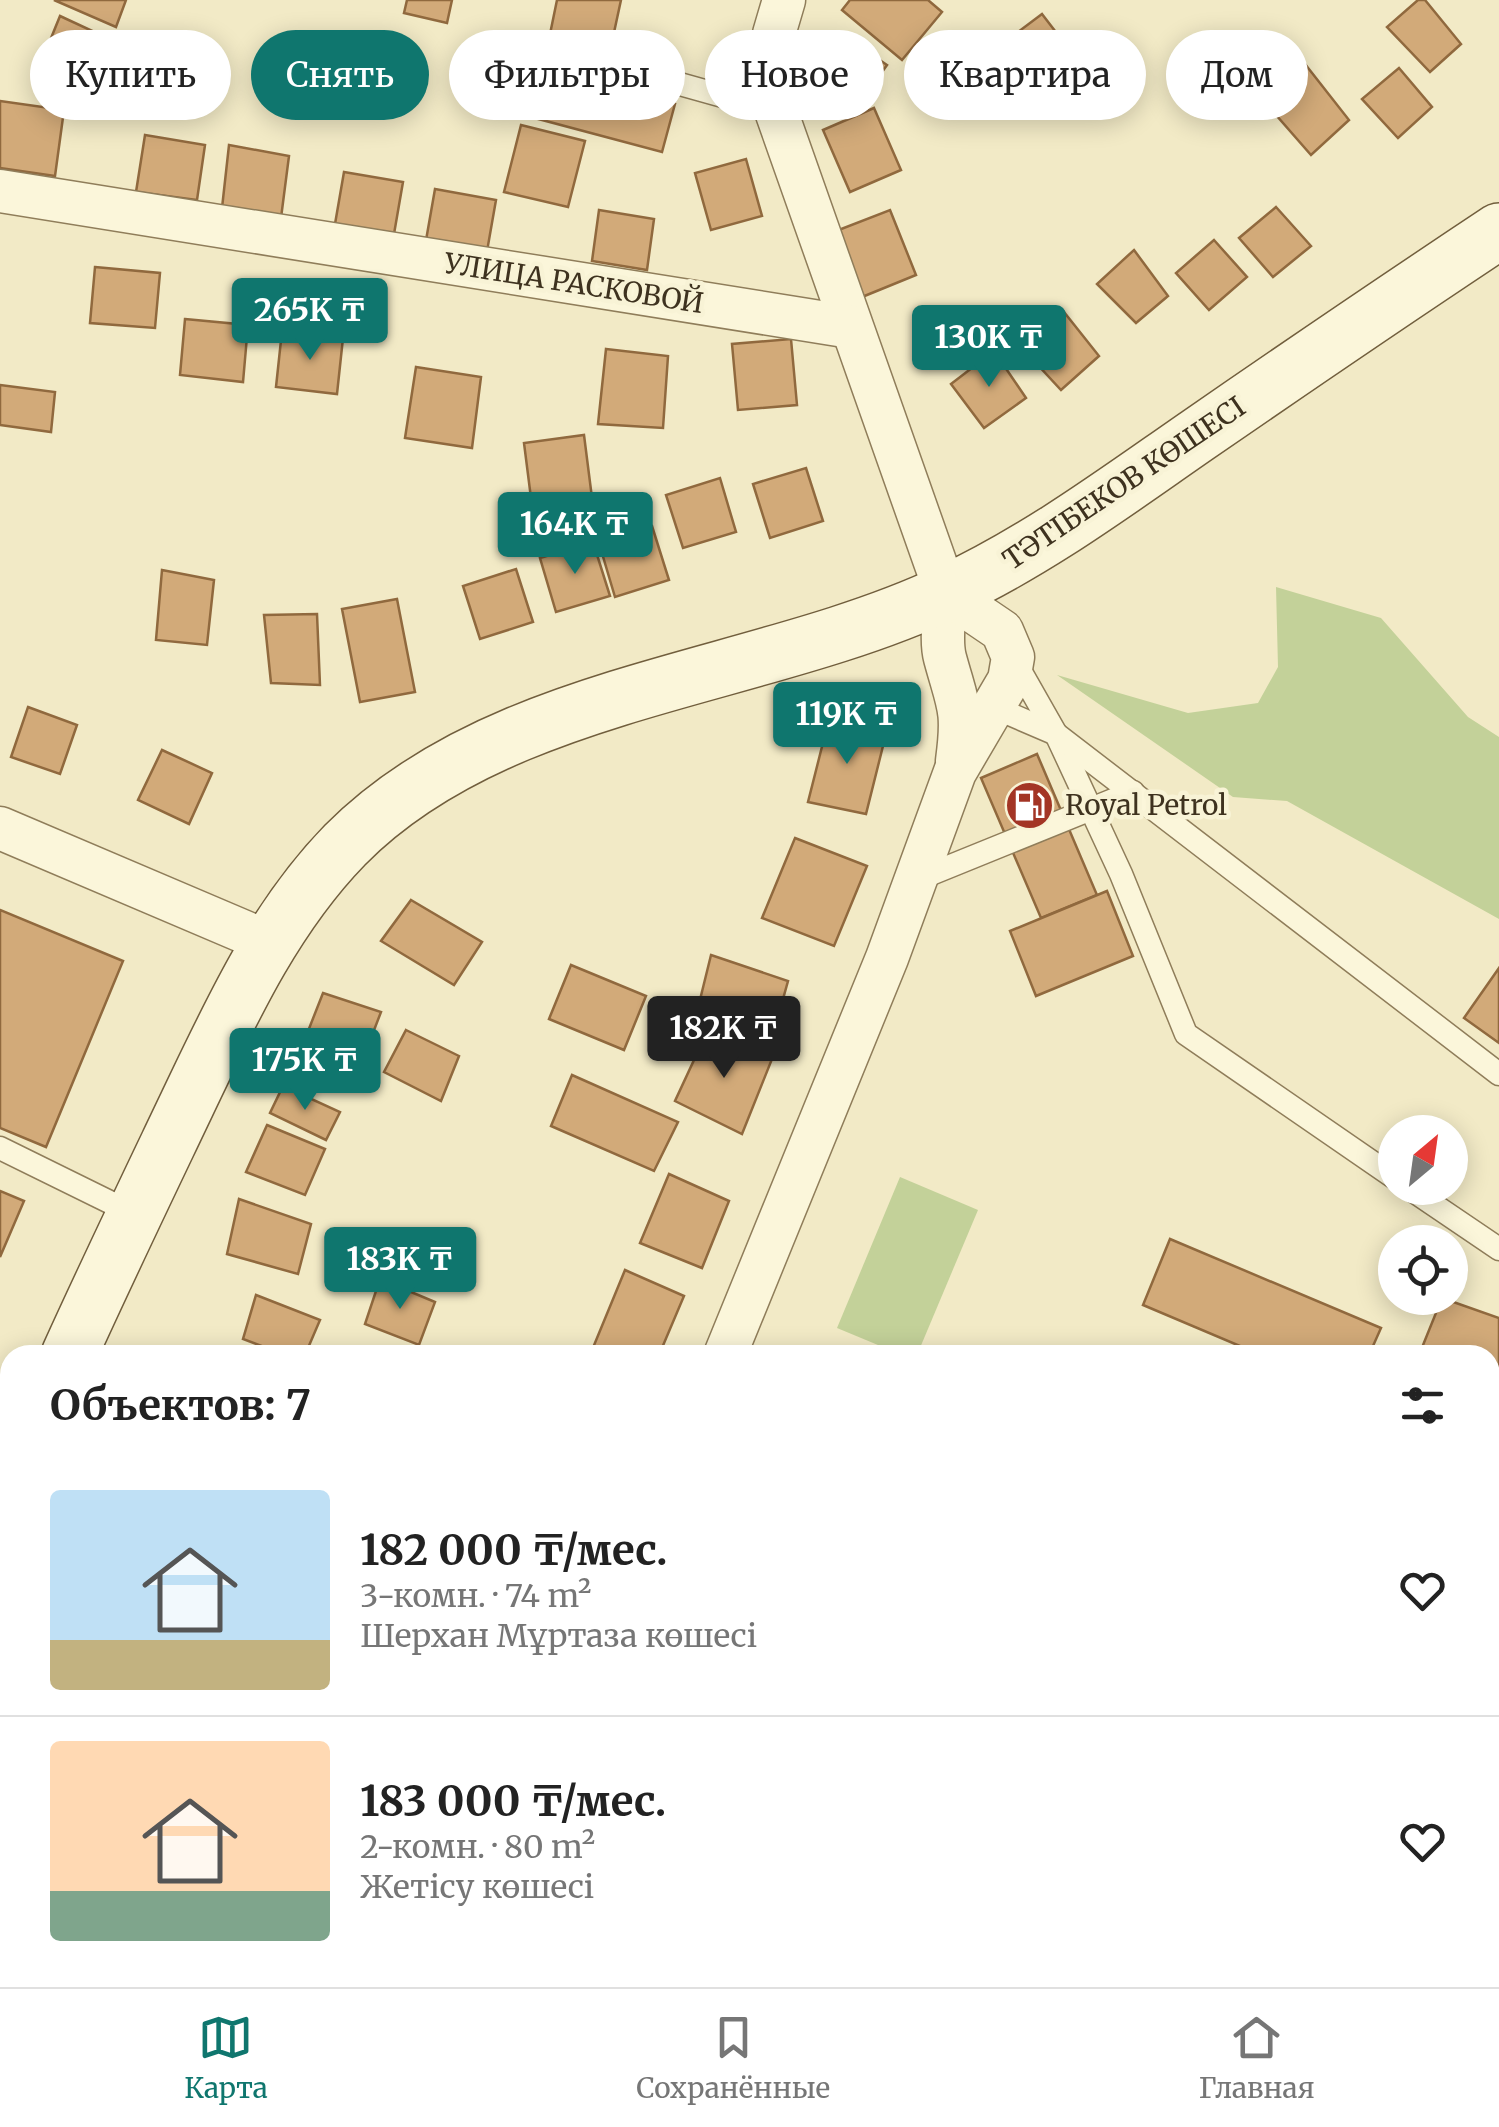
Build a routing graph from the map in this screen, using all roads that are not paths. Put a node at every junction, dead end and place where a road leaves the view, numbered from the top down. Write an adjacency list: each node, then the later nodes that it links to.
1 (784, 0): 2 (street)
2 (775, 30)
3 (779, 120): 6 (street)
4 (0, 191): 6 (street, УЛИЦА РАСКОВОЙ)
5 (1499, 231): 7 (main road, ТӘТІБЕКОВ КӨШЕСІ)
6 (851, 327): 7 (street)
7 (946, 593): 8 (street); 9 (street); 15 (main road, ТӘТІБЕКОВ КӨШЕСІ)
8 (1013, 657): 9 (street); 10 (lane)
9 (976, 699): 10 (lane); 14 (street)
10 (1056, 734): 11 (lane); 12 (lane)
11 (1133, 792): 12 (lane); 16 (lane)
12 (1092, 811): 14 (lane); 18 (lane)
13 (0, 828): 15 (street)
14 (916, 880): 23 (street)
15 (268, 942): 20 (main road, ТӘТІБЕКОВ КӨШЕСІ)
16 (1499, 1074)
17 (0, 1148): 20 (lane)
18 (1378, 1166)
19 (1435, 1205): 21 (lane)
20 (134, 1214): 22 (main road, ТӘТІБЕКОВ КӨШЕСІ)
21 (1499, 1249)
22 (73, 1345)
23 (729, 1345)

